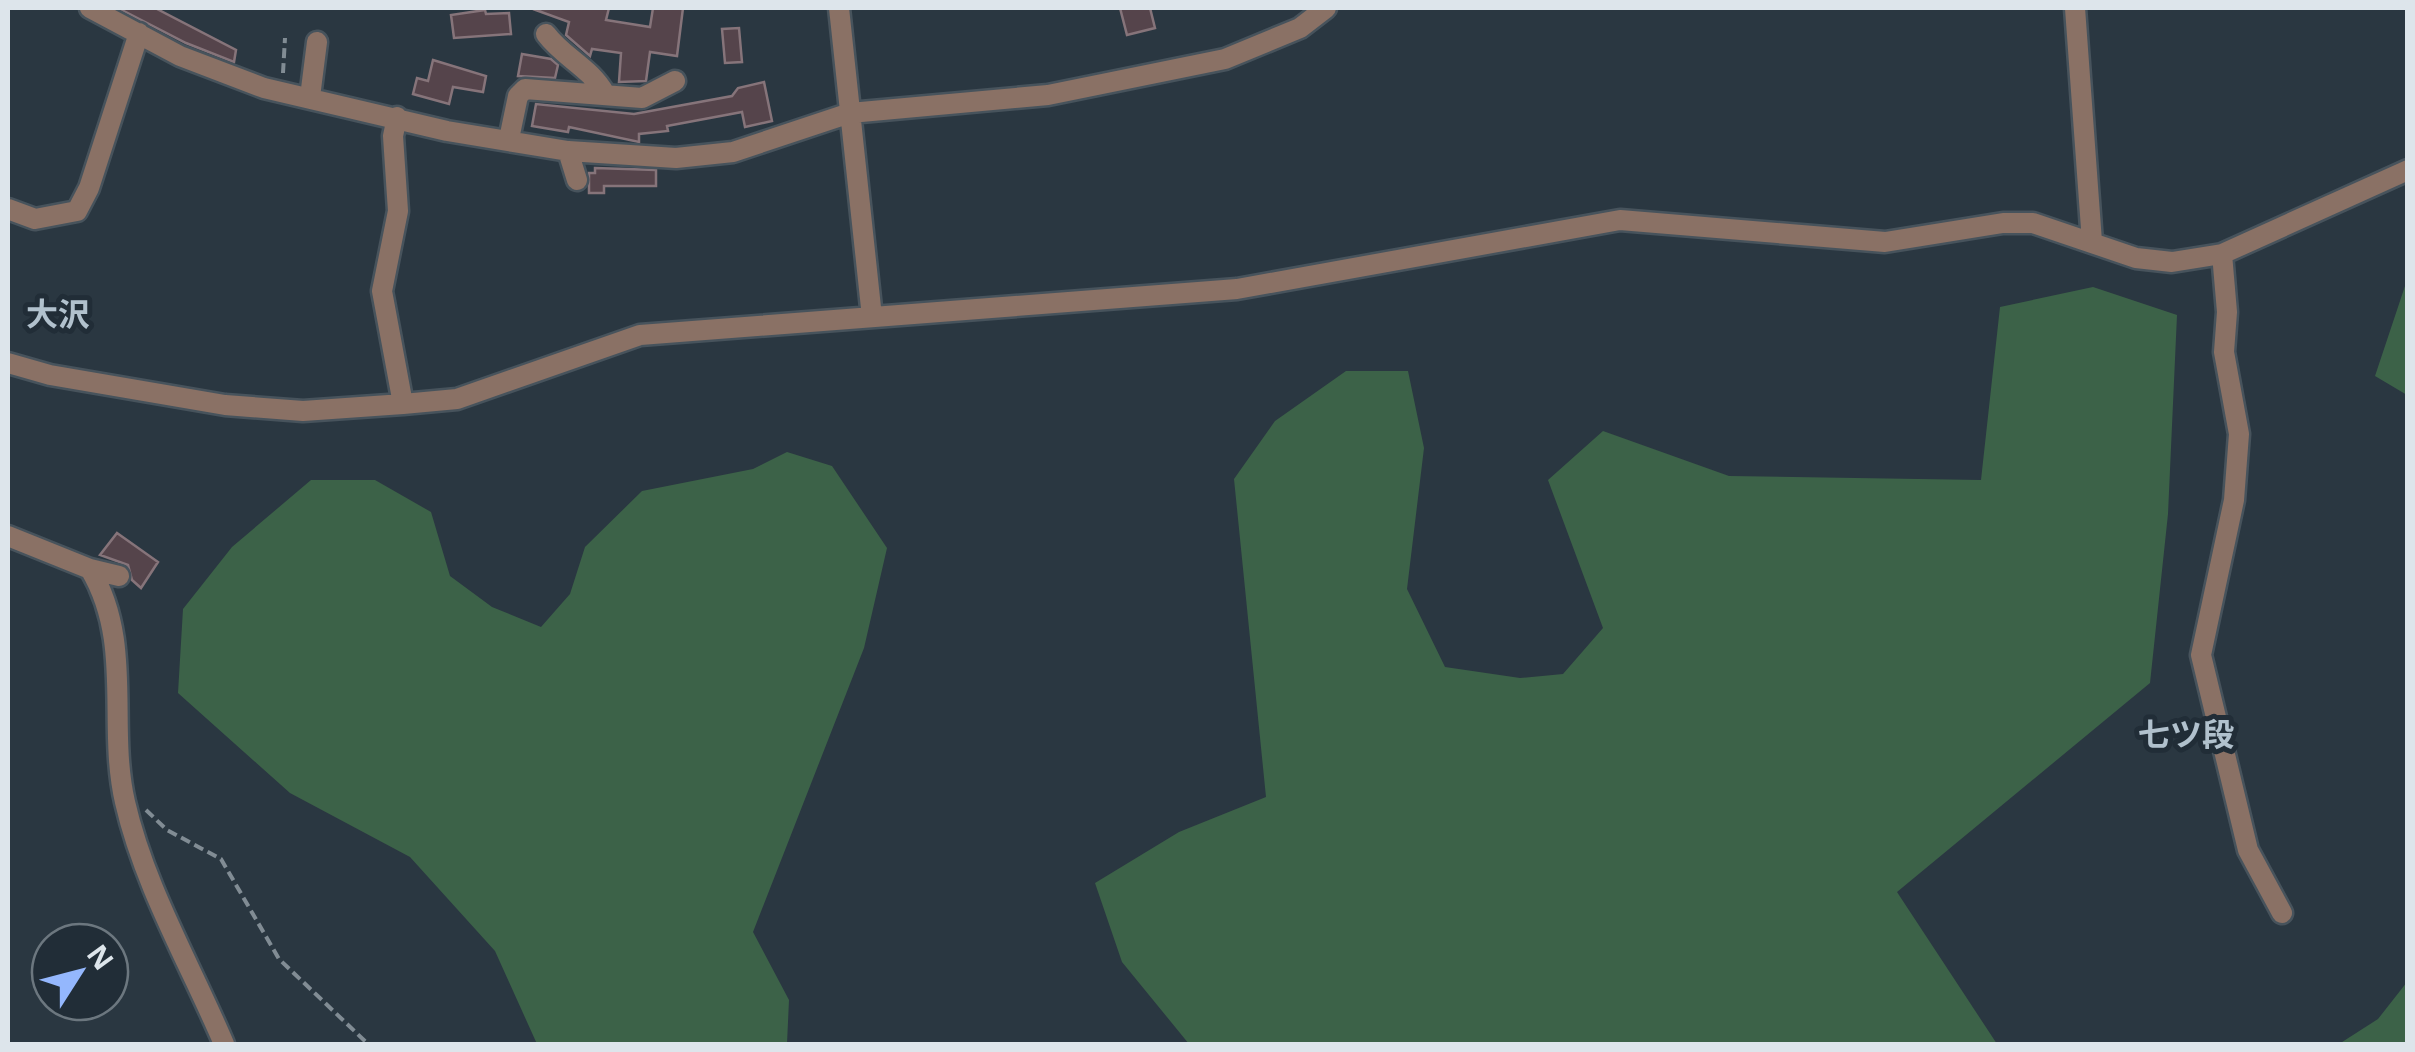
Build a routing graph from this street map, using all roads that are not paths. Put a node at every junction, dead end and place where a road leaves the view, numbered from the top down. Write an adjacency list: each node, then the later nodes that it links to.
1 (90, 8): 5 (street)
2 (840, 8): 11 (street)
3 (1326, 8): 11 (street)
4 (2075, 8): 18 (street)
5 (139, 32): 10 (street); 17 (street)
6 (546, 34): 9 (street)
7 (317, 42): 10 (street)
8 (675, 80): 9 (street)
9 (604, 94): 13 (street)
10 (310, 98): 12 (street)
11 (850, 113): 14 (street); 20 (street)
12 (397, 117): 13 (street); 22 (street)
13 (509, 139): 14 (street)
14 (568, 152): 16 (street)
15 (2408, 170): 19 (street)
16 (577, 180)
17 (8, 209)
18 (2092, 242): 19 (street); 20 (street)
19 (2222, 254): 26 (street)
20 (872, 317): 22 (street)
21 (8, 363): 22 (street)
22 (402, 404)
23 (8, 536): 24 (street)
24 (90, 569): 25 (street); 27 (street)
25 (118, 576)
26 (2282, 912)
27 (224, 1044)

